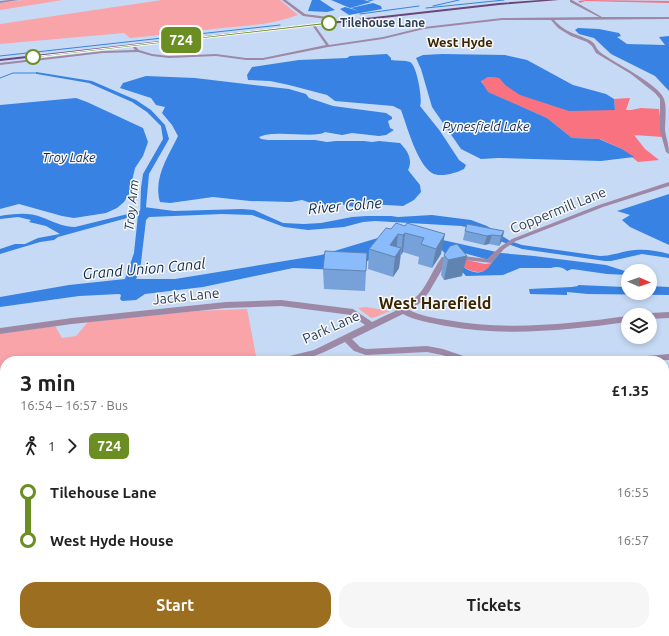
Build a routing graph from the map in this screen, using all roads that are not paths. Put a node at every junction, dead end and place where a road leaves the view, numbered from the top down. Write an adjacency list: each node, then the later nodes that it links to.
1 (16, 0): 6 (street)
2 (284, 0): 10 (street)
3 (557, 0): 10 (main road)
4 (561, 0): 5 (main road)
5 (574, 1): 9 (street)
6 (0, 2)
7 (669, 18): 9 (street)
8 (552, 19): 9 (street); 12 (street); 16 (street)
9 (603, 19)
10 (332, 23): 11 (main road)
11 (314, 25): 12 (street); 13 (main road)
12 (328, 46): 13 (street)
13 (135, 48): 14 (main road); 15 (street)
14 (0, 60)
15 (0, 64)
16 (669, 152)
17 (669, 184): 18 (street, Coppermill Lane)
18 (440, 265): 19 (street, Park Lane)
19 (403, 310): 22 (street); 23 (street, Park Lane)
20 (669, 315): 21 (street)
21 (657, 316)
22 (621, 320)
23 (371, 325): 24 (street, Jacks Lane); 25 (street, Park Lane)
24 (0, 331)
25 (346, 338): 26 (street, Park Lane); 27 (street)
26 (303, 356)
27 (455, 356)

